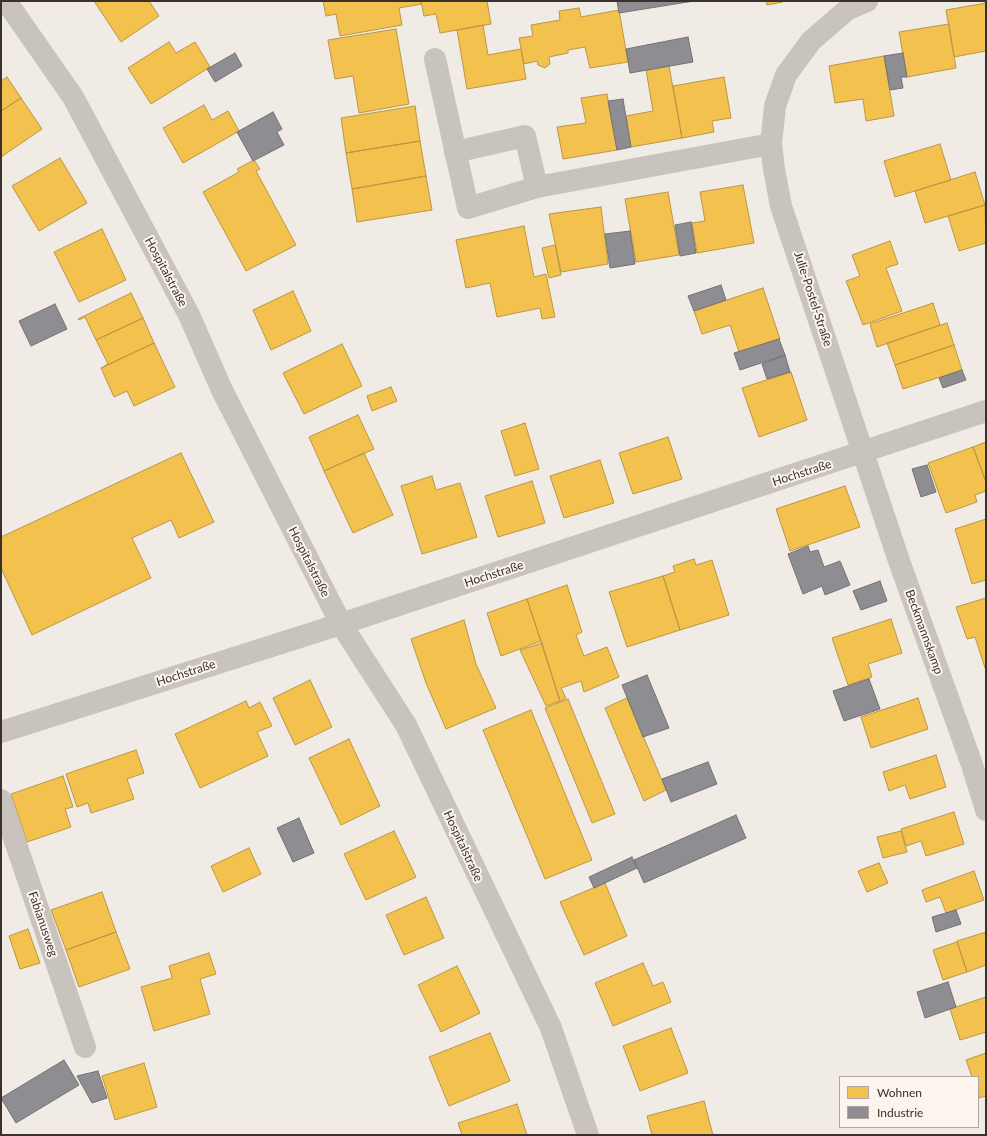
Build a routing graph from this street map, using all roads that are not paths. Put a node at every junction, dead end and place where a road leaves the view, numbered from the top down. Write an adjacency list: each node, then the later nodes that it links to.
1 (6, 1): 9 (street, Hospitalstraße)
2 (867, 1): 4 (street, Julie-Postel-Straße)
3 (435, 59): 5 (street)
4 (771, 144): 6 (street); 8 (street, Julie-Postel-Straße)
5 (455, 152): 6 (street); 6 (street)
6 (537, 187)
7 (986, 411): 8 (street, Hochstraße)
8 (863, 453): 9 (street, Hochstraße); 12 (street, Beckmannskamp)
9 (341, 624): 10 (street, Hochstraße); 14 (street, Hospitalstraße)
10 (1, 732)
11 (1, 800): 13 (street, Fabianusweg)
12 (986, 810)
13 (85, 1047)
14 (588, 1135)

